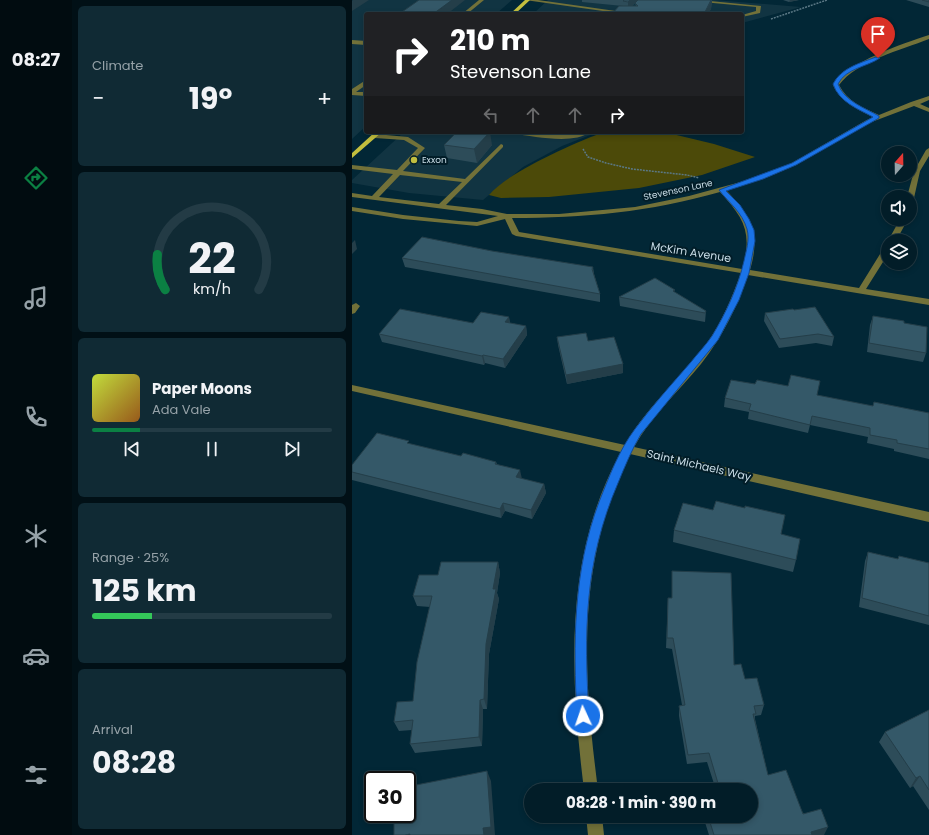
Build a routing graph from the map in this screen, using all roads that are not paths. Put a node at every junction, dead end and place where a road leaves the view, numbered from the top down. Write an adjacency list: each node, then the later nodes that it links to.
1 (482, 0): 9 (street)
2 (527, 0): 5 (street); 6 (main road)
3 (567, 0): 5 (street)
4 (683, 0): 13 (street)
5 (562, 4): 8 (street)
6 (521, 6): 8 (street); 10 (main road)
7 (636, 7): 12 (street)
8 (584, 8): 11 (street)
9 (467, 12)
10 (514, 12)
11 (623, 12)
12 (634, 12)
13 (744, 16)
14 (929, 37): 23 (street)
15 (352, 42): 16 (street)
16 (364, 43)
17 (364, 83): 18 (street)
18 (352, 92): 19 (street)
19 (364, 94)
20 (929, 98): 21 (street, Stevenson Lane)
21 (913, 103): 22 (street); 23 (street, Stevenson Lane)
22 (929, 110)
23 (877, 117): 33 (street, Stevenson Lane)
24 (377, 134): 29 (main road); 31 (street)
25 (533, 134): 26 (street)
26 (582, 134)
27 (501, 146): 32 (street)
28 (929, 150): 34 (street)
29 (352, 156)
30 (352, 167): 31 (street)
31 (399, 173): 32 (street); 36 (street)
32 (467, 181): 37 (street)
33 (722, 190): 39 (street, Stevenson Lane); 41 (street)
34 (912, 190)
35 (352, 195): 36 (street, Stevenson Lane)
36 (374, 198): 37 (street, Stevenson Lane)
37 (440, 207): 39 (street, Stevenson Lane)
38 (352, 209): 39 (street, Stevenson Lane)
39 (507, 216): 41 (street, McKim Avenue)
40 (881, 259): 42 (street)
41 (745, 273): 42 (street, McKim Avenue); 45 (street)
42 (861, 291): 43 (street, McKim Avenue)
43 (929, 302)
44 (352, 388): 45 (street, Saint Michaels Way)
45 (627, 449): 46 (street, Saint Michaels Way); 47 (street)
46 (929, 517)
47 (590, 783)
48 (595, 823): 49 (street)
49 (596, 835)

